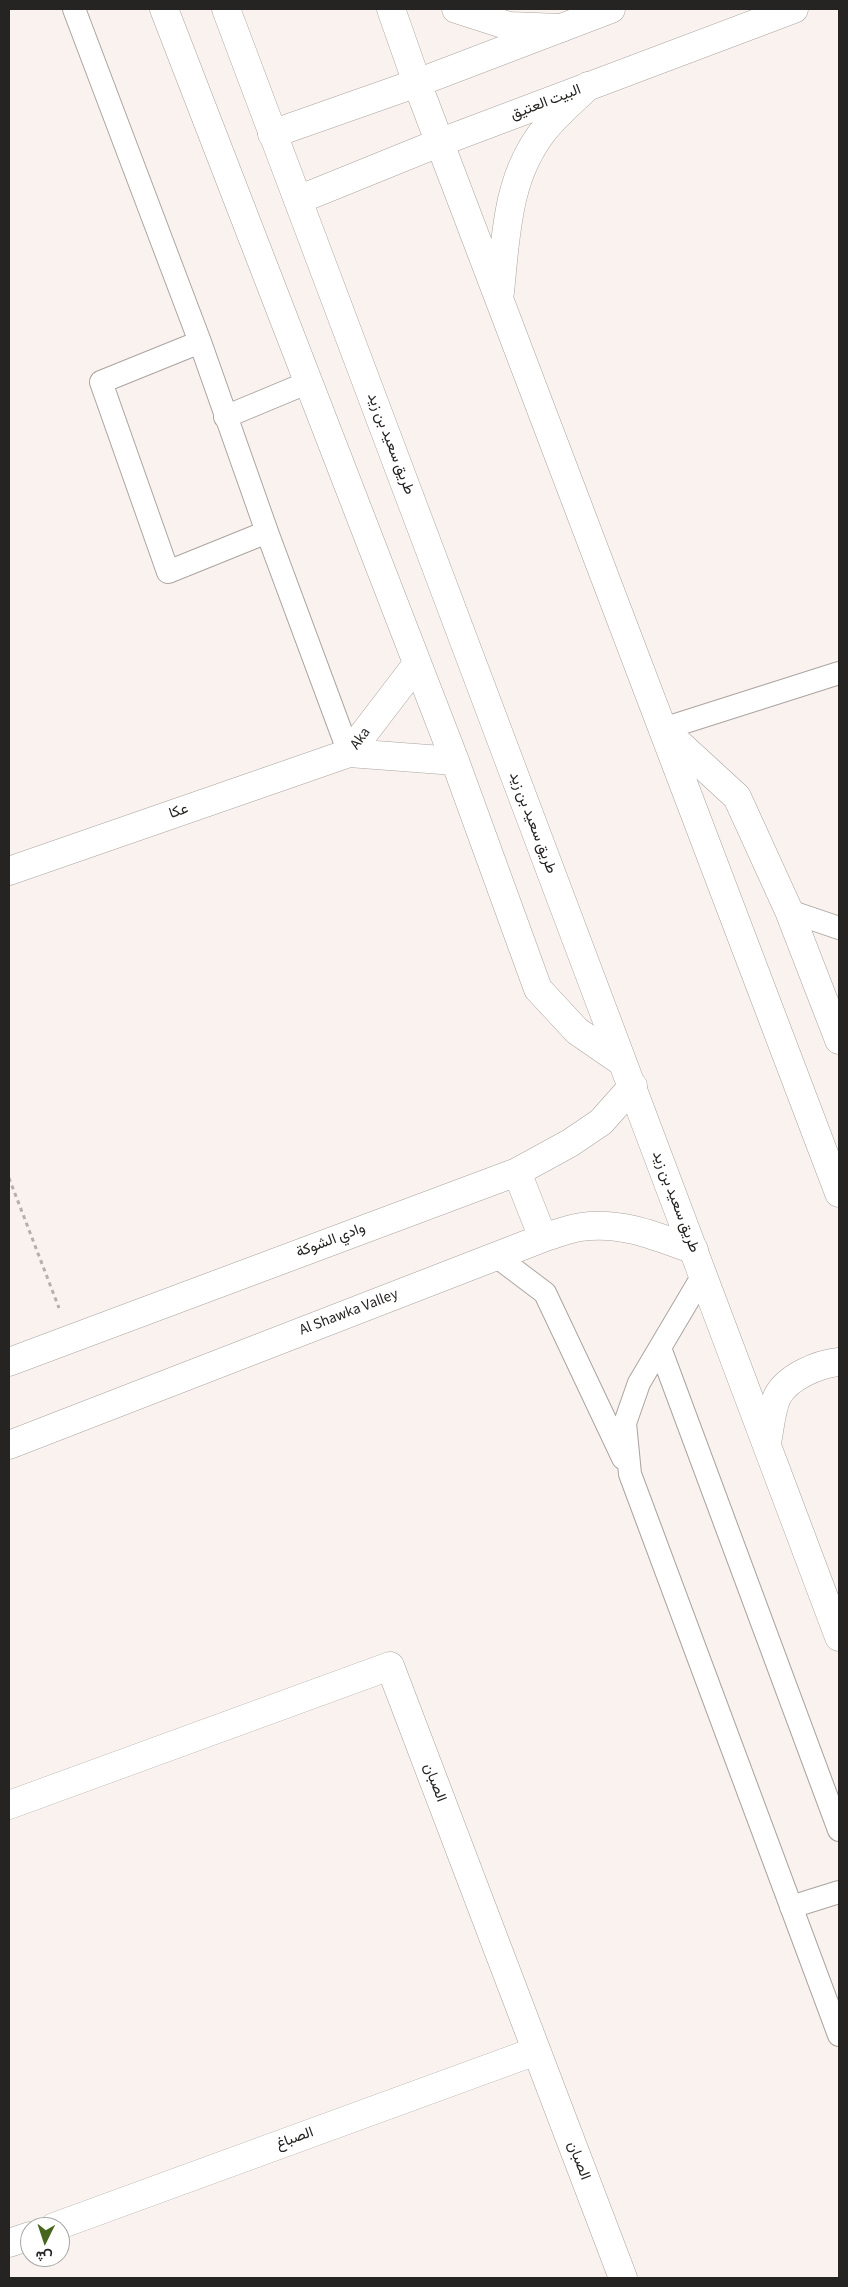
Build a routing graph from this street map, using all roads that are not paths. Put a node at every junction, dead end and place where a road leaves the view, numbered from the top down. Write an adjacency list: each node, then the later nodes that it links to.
1 (74, 9): 15 (lane)
2 (164, 9): 16 (street)
3 (226, 9): 11 (street, طريق سعيد بن زيد)
4 (391, 9): 9 (street)
5 (456, 9): 8 (street)
6 (611, 9): 8 (street)
7 (794, 9): 10 (street, البيت العتيق)
8 (561, 28): 9 (street)
9 (417, 83): 11 (street); 12 (street)
10 (588, 86): 12 (street, البيت العتيق); 14 (street)
11 (272, 134): 13 (street, طريق سعيد بن زيد)
12 (441, 142): 13 (street, البيت العتيق); 14 (street)
13 (298, 200): 28 (street, طريق سعيد بن زيد)
14 (499, 298): 21 (street)
15 (200, 342): 17 (lane); 18 (lane)
16 (309, 382): 17 (lane); 19 (street)
17 (225, 417): 18 (lane)
18 (267, 532): 22 (lane)
19 (417, 664): 22 (street, Aka); 23 (street)
20 (839, 673): 21 (lane)
21 (663, 730): 25 (street); 30 (street)
22 (349, 753): 23 (street, Aka); 24 (street, عكا)
23 (455, 761): 28 (street)
24 (9, 871)
25 (788, 911): 26 (lane); 27 (street)
26 (839, 928)
27 (839, 1040)
28 (628, 1074): 29 (street, وادي الشوكة); 32 (street, طريق سعيد بن زيد)
29 (517, 1172): 31 (street); 36 (street, وادي الشوكة)
30 (839, 1193)
31 (543, 1238): 32 (street, Al Shawka Valley); 33 (street, Al Shawka Valley)
32 (694, 1250): 34 (street, طريق سعيد بن زيد)
33 (496, 1256): 39 (street, Al Shawka Valley); 40 (lane)
34 (703, 1275): 35 (lane); 38 (street, طريق سعيد بن زيد)
35 (660, 1348): 40 (lane); 43 (lane)
36 (9, 1362)
37 (839, 1362): 38 (street)
38 (767, 1443): 41 (street, طريق سعيد بن زيد)
39 (9, 1445)
40 (630, 1474): 45 (lane)
41 (839, 1637)
42 (9, 1805): 47 (street, الصبان)
43 (839, 1830)
44 (839, 1892): 45 (lane)
45 (791, 1907): 46 (lane)
46 (839, 2035)
47 (536, 2051): 48 (street, الصباغ); 49 (street, الصبان)
48 (70, 2221)
49 (623, 2278)

